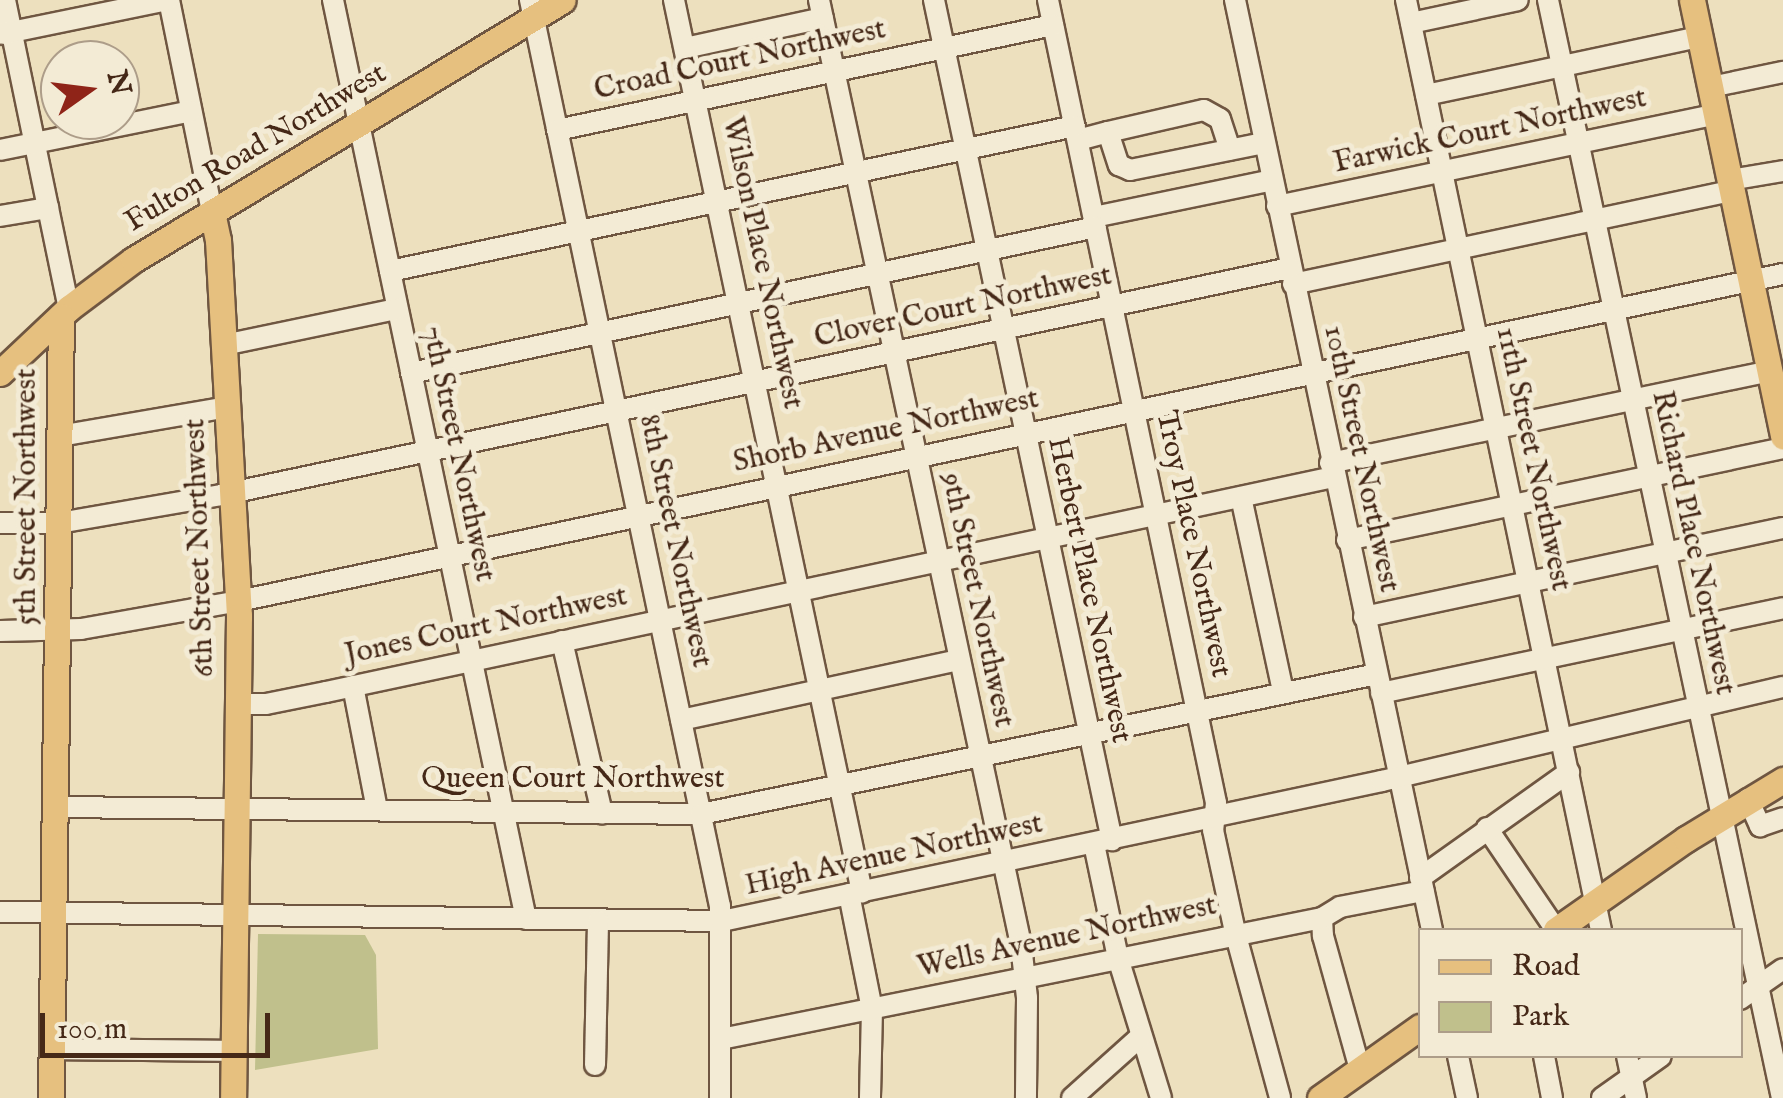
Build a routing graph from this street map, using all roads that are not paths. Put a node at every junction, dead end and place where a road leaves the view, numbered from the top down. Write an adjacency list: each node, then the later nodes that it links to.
1 (5, 0): 17 (street, 5th Street Northwest)
2 (168, 0): 17 (street); 27 (street, 6th Street Northwest)
3 (333, 0): 29 (street, 7th Street Northwest)
4 (563, 0): 13 (main road, Fulton Road Northwest)
5 (674, 0): 19 (street, Wilson Place Northwest)
6 (934, 0): 20 (street, Herbert Place Northwest)
7 (1048, 0): 16 (street, Troy Place Northwest)
8 (1235, 0): 33 (street, 10th Street Northwest)
9 (1406, 0): 15 (street, 11th Street Northwest)
10 (1518, 0): 15 (street)
11 (1548, 0): 21 (street, Richard Place Northwest)
12 (1692, 0): 18 (main road)
13 (532, 8): 29 (main road, Fulton Road Northwest); 30 (street, 8th Street Northwest)
14 (821, 9): 19 (street); 22 (street, 9th Street Northwest)
15 (1411, 23): 25 (street, 11th Street Northwest)
16 (1053, 25): 20 (street, Croad Court Northwest); 32 (street, Troy Place Northwest)
17 (6, 33): 34 (street, 5th Street Northwest)
18 (1700, 38): 21 (street); 24 (main road)
19 (685, 48): 26 (street, Wilson Place Northwest)
20 (944, 48): 22 (street, Croad Court Northwest); 38 (street, Herbert Place Northwest)
21 (1563, 67): 25 (street); 35 (street, Richard Place Northwest)
22 (834, 70): 26 (street, Croad Court Northwest); 41 (street, 9th Street Northwest)
23 (1783, 72): 24 (street)
24 (1710, 87): 28 (main road)
25 (1426, 95): 40 (street, 11th Street Northwest)
26 (696, 101): 30 (street, Croad Court Northwest); 44 (street, Wilson Place Northwest)
27 (191, 111): 34 (street); 47 (street, 6th Street Northwest)
28 (1716, 114): 35 (street, Farwick Court Northwest); 43 (main road)
29 (358, 124): 47 (main road, Fulton Road Northwest); 54 (street, 7th Street Northwest)
30 (557, 130): 51 (street, 8th Street Northwest)
31 (1108, 132): 32 (street); 36 (street); 36 (street)
32 (1076, 133): 38 (street); 50 (street, Troy Place Northwest)
33 (1264, 142): 36 (street); 42 (street, 10th Street Northwest)
34 (35, 144): 37 (street); 46 (street, 5th Street Northwest)
35 (1580, 144): 40 (street, Farwick Court Northwest); 49 (street, Richard Place Northwest)
36 (1230, 149)
37 (0, 150)
38 (965, 150): 41 (street); 53 (street, Herbert Place Northwest)
39 (1783, 170): 43 (street, Clover Court Northwest)
40 (1442, 171): 45 (street, Farwick Court Northwest); 52 (street, 11th Street Northwest)
41 (856, 173): 44 (street); 55 (street, 9th Street Northwest)
42 (1272, 180): 45 (street, 10th Street Northwest); 50 (street)
43 (1731, 186): 49 (street, Clover Court Northwest); 58 (main road)
44 (718, 202): 51 (street); 59 (street, Wilson Place Northwest)
45 (1277, 206): 57 (street, 10th Street Northwest)
46 (48, 208): 48 (street); 63 (street, 5th Street Northwest)
47 (212, 212): 63 (main road, Fulton Road Northwest); 67 (main road, 6th Street Northwest)
48 (0, 216)
49 (1596, 221): 52 (street, Clover Court Northwest); 62 (street, Richard Place Northwest)
50 (1094, 222): 53 (street); 60 (street, Troy Place Northwest)
51 (579, 231): 54 (street); 65 (street, 8th Street Northwest)
52 (1459, 248): 57 (street, Clover Court Northwest); 66 (street, 11th Street Northwest)
53 (986, 251): 55 (street); 64 (street, Herbert Place Northwest)
54 (390, 271): 61 (street, 7th Street Northwest)
55 (877, 274): 59 (street); 68 (street, 9th Street Northwest)
56 (1783, 274): 58 (street, Shorb Avenue Northwest)
57 (1291, 276): 60 (street, Clover Court Northwest); 71 (street, 10th Street Northwest)
58 (1750, 280): 62 (street, Shorb Avenue Northwest); 72 (main road)
59 (739, 303): 65 (street); 73 (street, Wilson Place Northwest)
60 (1112, 306): 64 (street, Clover Court Northwest); 77 (street, Troy Place Northwest)
61 (398, 309): 67 (street); 70 (street, 7th Street Northwest)
62 (1614, 310): 66 (street, Shorb Avenue Northwest); 74 (street, Richard Place Northwest)
63 (65, 312): 69 (main road, Fulton Road Northwest); 80 (main road, 5th Street Northwest)
64 (1002, 328): 68 (street, Clover Court Northwest); 79 (street, Herbert Place Northwest)
65 (601, 332): 70 (street); 76 (street, 8th Street Northwest)
66 (1478, 339): 71 (street, Shorb Avenue Northwest); 78 (street, 11th Street Northwest)
67 (224, 345): 75 (main road, 6th Street Northwest)
68 (894, 351): 73 (street, Clover Court Northwest); 84 (street, 9th Street Northwest)
69 (0, 373)
70 (411, 373): 83 (street, 7th Street Northwest)
71 (1312, 373): 77 (street, Shorb Avenue Northwest); 85 (street, 10th Street Northwest)
72 (1775, 376): 74 (street, Jones Court Northwest); 81 (main road)
73 (756, 380): 76 (street, Clover Court Northwest); 87 (street, Wilson Place Northwest)
74 (1632, 400): 78 (street, Jones Court Northwest); 86 (street, Richard Place Northwest)
75 (228, 407): 80 (street); 88 (main road, 6th Street Northwest)
76 (617, 410): 83 (street, Clover Court Northwest); 91 (street, 8th Street Northwest)
77 (1134, 410): 79 (street, Shorb Avenue Northwest); 92 (street, Troy Place Northwest)
78 (1496, 428): 85 (street, Jones Court Northwest); 90 (street, 11th Street Northwest)
79 (1024, 432): 84 (street, Shorb Avenue Northwest); 96 (street, Herbert Place Northwest)
80 (60, 436): 94 (main road, 5th Street Northwest)
81 (1783, 436)
82 (1783, 448): 86 (street)
83 (427, 450): 88 (street, Clover Court Northwest); 99 (street, 7th Street Northwest)
84 (916, 456): 87 (street, Shorb Avenue Northwest); 100 (street, 9th Street Northwest)
85 (1332, 470): 89 (street, Jones Court Northwest); 97 (street, 10th Street Northwest)
86 (1648, 476): 90 (street); 98 (street, Richard Place Northwest)
87 (778, 485): 91 (street, Shorb Avenue Northwest); 102 (street, Wilson Place Northwest)
88 (233, 492): 94 (street, Clover Court Northwest); 103 (main road, 6th Street Northwest)
89 (1241, 497): 92 (street, Jones Court Northwest); 118 (street)
90 (1512, 505): 97 (street); 101 (street, 11th Street Northwest)
91 (639, 514): 99 (street, Shorb Avenue Northwest); 106 (street, 8th Street Northwest)
92 (1156, 515): 96 (street, Jones Court Northwest); 121 (street, Troy Place Northwest)
93 (0, 523): 94 (street, Clover Court Northwest)
94 (59, 523): 109 (main road, 5th Street Northwest)
95 (1783, 528): 98 (street)
96 (1046, 538): 100 (street, Jones Court Northwest); 123 (street, Herbert Place Northwest)
97 (1347, 540): 105 (street, 10th Street Northwest)
98 (1665, 552): 101 (street); 107 (street, Richard Place Northwest)
99 (449, 554): 103 (street, Shorb Avenue Northwest); 112 (street, 7th Street Northwest)
100 (938, 561): 102 (street, Jones Court Northwest); 113 (street, 9th Street Northwest)
101 (1528, 581): 105 (street); 111 (street, 11th Street Northwest)
102 (799, 591): 106 (street, Jones Court Northwest); 117 (street, Wilson Place Northwest)
103 (239, 601): 109 (street, Shorb Avenue Northwest); 119 (main road, 6th Street Northwest)
104 (1783, 608): 107 (street, Queen Court Northwest)
105 (1364, 617): 114 (street, 10th Street Northwest)
106 (661, 619): 110 (street, Jones Court Northwest); 122 (street, 8th Street Northwest)
107 (1680, 629): 111 (street, Queen Court Northwest); 120 (street, Richard Place Northwest)
108 (0, 631): 109 (street, Shorb Avenue Northwest)
109 (59, 631): 131 (main road, 5th Street Northwest)
110 (562, 640): 112 (street, Jones Court Northwest); 135 (street)
111 (1544, 658): 114 (street, Queen Court Northwest); 124 (street, 11th Street Northwest)
112 (471, 659): 115 (street, Jones Court Northwest); 134 (street, 7th Street Northwest)
113 (959, 660): 117 (street); 125 (street, 9th Street Northwest)
114 (1379, 683): 118 (street, Queen Court Northwest); 127 (street, 10th Street Northwest)
115 (353, 686): 119 (street, Jones Court Northwest); 133 (street)
116 (1783, 687): 120 (street, High Avenue Northwest)
117 (820, 690): 122 (street); 129 (street, Wilson Place Northwest)
118 (1282, 692): 121 (street, Queen Court Northwest)
119 (238, 704): 132 (main road, 6th Street Northwest)
120 (1696, 706): 124 (street, High Avenue Northwest); 137 (street, Richard Place Northwest)
121 (1197, 712): 123 (street, Queen Court Northwest); 138 (street, Troy Place Northwest)
122 (681, 720): 136 (street, 8th Street Northwest)
123 (1088, 734): 125 (street, Queen Court Northwest); 141 (street, Herbert Place Northwest)
124 (1562, 738): 126 (street, 11th Street Northwest); 127 (street, High Avenue Northwest)
125 (979, 757): 129 (street, Queen Court Northwest); 142 (street, 9th Street Northwest)
126 (1568, 772): 140 (street, Wells Avenue Northwest); 145 (street, 11th Street Northwest)
127 (1398, 777): 138 (street, High Avenue Northwest); 143 (street, 10th Street Northwest)
128 (1783, 780): 130 (main road)
129 (840, 786): 136 (street, Queen Court Northwest); 144 (street, Wilson Place Northwest)
130 (1748, 798): 137 (main road); 139 (street)
131 (56, 807): 132 (street, Queen Court Northwest); 147 (main road, 5th Street Northwest)
132 (237, 808): 133 (street, Queen Court Northwest); 148 (main road, 6th Street Northwest)
133 (378, 809): 134 (street, Queen Court Northwest)
134 (504, 811): 135 (street, Queen Court Northwest); 150 (street, 7th Street Northwest)
135 (602, 812): 136 (street, Queen Court Northwest)
136 (701, 814): 152 (street, 8th Street Northwest)
137 (1720, 817): 145 (main road); 161 (street, Richard Place Northwest)
138 (1214, 818): 141 (street, High Avenue Northwest); 157 (street, Troy Place Northwest)
139 (1783, 818)
140 (1487, 828): 143 (street, Wells Avenue Northwest); 154 (street)
141 (1103, 842): 142 (street, High Avenue Northwest); 158 (street, Herbert Place Northwest)
142 (1002, 863): 144 (street, High Avenue Northwest); 160 (street, 9th Street Northwest)
143 (1422, 884): 149 (street, Wells Avenue Northwest); 153 (street, 10th Street Northwest)
144 (856, 893): 152 (street, High Avenue Northwest); 163 (street, Wilson Place Northwest)
145 (1595, 903): 155 (main road); 156 (street, 11th Street Northwest)
146 (0, 912): 147 (street, High Avenue Northwest)
147 (54, 912): 148 (street, High Avenue Northwest); 167 (main road, 5th Street Northwest)
148 (236, 915): 150 (street, High Avenue Northwest); 168 (main road, 6th Street Northwest)
149 (1322, 918): 157 (street, Wells Avenue Northwest); 174 (street)
150 (526, 920): 151 (street, High Avenue Northwest)
151 (598, 921): 152 (street, High Avenue Northwest); 172 (street)
152 (722, 921): 166 (street, 8th Street Northwest)
153 (1432, 928)
154 (1555, 928)
155 (1559, 928)
156 (1601, 928)
157 (1235, 932): 158 (street, Wells Avenue Northwest); 182 (street, Troy Place Northwest)
158 (1118, 958): 160 (street, Wells Avenue Northwest); 165 (street, Herbert Place Northwest)
159 (1783, 969): 161 (street)
160 (1026, 976): 163 (street, Wells Avenue Northwest); 179 (street, 9th Street Northwest)
161 (1758, 986): 162 (street); 188 (street, Richard Place Northwest)
162 (1743, 997)
163 (872, 1009): 166 (street, Wells Avenue Northwest); 178 (street, Wilson Place Northwest)
164 (1418, 1028): 174 (main road)
165 (1141, 1036): 180 (street); 181 (street, Herbert Place Northwest)
166 (721, 1039): 177 (street, 8th Street Northwest)
167 (52, 1049): 168 (street); 175 (main road, 5th Street Northwest)
168 (234, 1051): 176 (main road, 6th Street Northwest)
169 (1458, 1058): 184 (street)
170 (1544, 1058): 185 (street)
171 (1655, 1058): 173 (street)
172 (595, 1065)
173 (1630, 1066): 186 (street); 187 (street)
174 (1360, 1069): 183 (main road)
175 (51, 1098)
176 (233, 1098)
177 (720, 1098)
178 (870, 1098)
179 (1026, 1098)
180 (1072, 1098)
181 (1161, 1098)
182 (1280, 1098)
183 (1320, 1098)
184 (1467, 1098)
185 (1552, 1098)
186 (1602, 1098)
187 (1636, 1098)
188 (1782, 1098)

